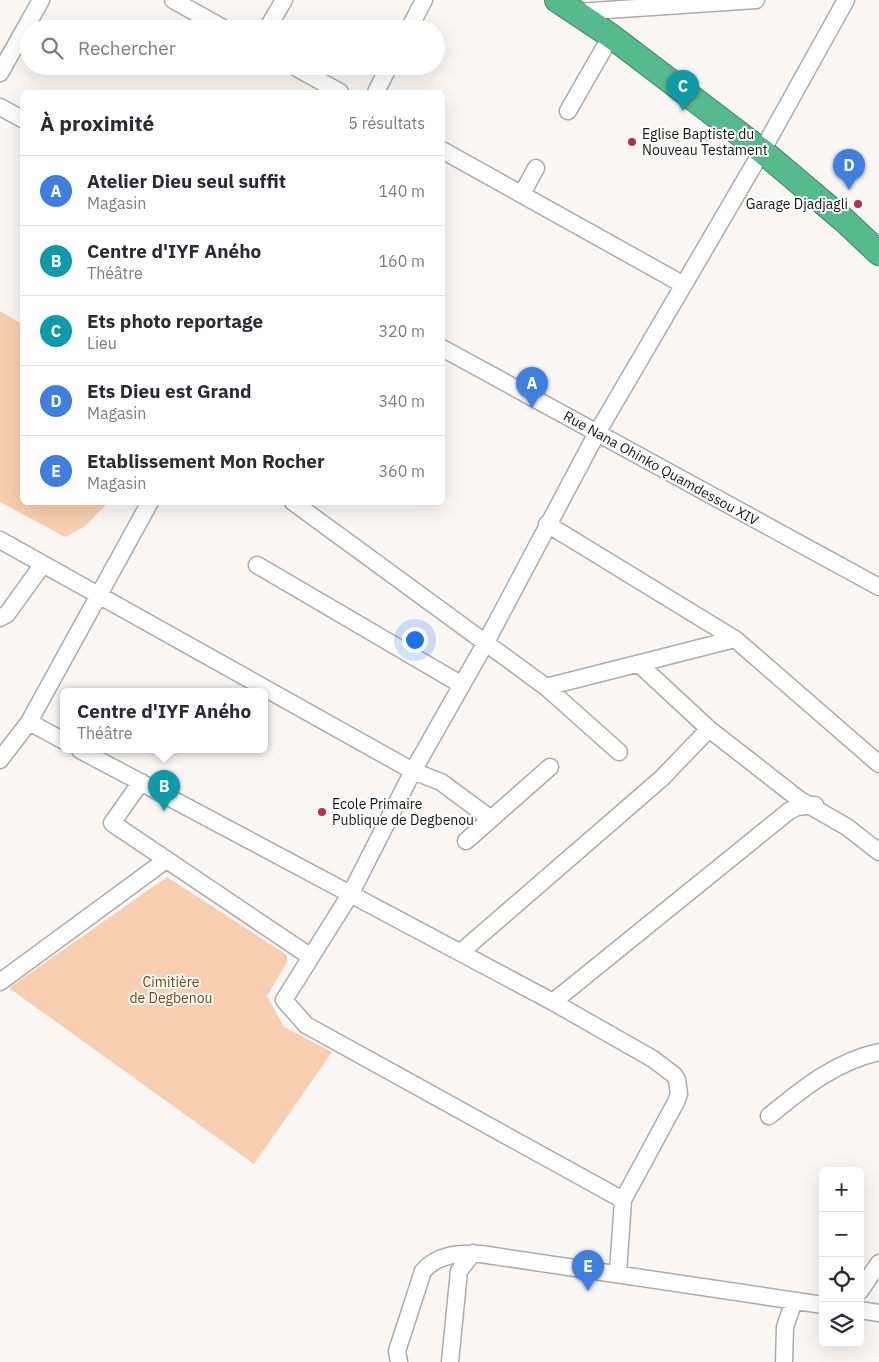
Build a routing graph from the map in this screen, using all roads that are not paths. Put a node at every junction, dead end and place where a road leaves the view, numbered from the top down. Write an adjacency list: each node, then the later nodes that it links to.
1 (40, 0): 8 (street)
2 (173, 0): 9 (street)
3 (284, 0): 10 (street)
4 (424, 0): 11 (street)
5 (756, 0): 7 (street)
6 (846, 0): 22 (street)
7 (567, 6): 13 (highway)
8 (29, 20)
9 (209, 20)
10 (272, 20)
11 (414, 20)
12 (20, 36): 14 (street)
13 (611, 36): 20 (street); 22 (highway)
14 (0, 73)
15 (309, 75): 17 (street)
16 (385, 75): 18 (street)
17 (336, 90)
18 (377, 90)
19 (0, 107): 21 (street)
20 (568, 111)
21 (20, 118)
22 (762, 151): 26 (highway); 27 (street)
23 (445, 152): 25 (street)
24 (536, 168): 25 (street)
25 (522, 194): 27 (street)
26 (879, 253)
27 (684, 285): 29 (street)
28 (445, 350): 29 (street, Rue Nana Ohinko Quamdessou XIV)
29 (597, 433): 32 (street); 36 (street, Rue Nana Ohinko Quamdessou XIV)
30 (148, 505): 37 (street)
31 (298, 505): 40 (street)
32 (547, 524): 39 (street); 40 (street)
33 (0, 540): 34 (street)
34 (43, 564): 37 (street); 38 (street)
35 (257, 565): 42 (street)
36 (879, 587)
37 (98, 595): 43 (street); 46 (street)
38 (0, 618)
39 (735, 639): 41 (street); 52 (street)
40 (486, 644): 42 (street); 44 (street)
41 (639, 664): 44 (street); 47 (street)
42 (462, 685): 54 (street)
43 (264, 688)
44 (546, 688): 49 (street)
45 (268, 691): 54 (street)
46 (29, 722): 48 (street); 51 (street)
47 (709, 728): 56 (street); 64 (street)
48 (60, 739)
49 (619, 752)
50 (86, 753): 55 (street)
51 (0, 760)
52 (879, 764)
53 (550, 767): 59 (street)
54 (413, 772): 59 (street); 63 (street)
55 (141, 782): 62 (street); 63 (street)
56 (781, 783): 57 (street); 58 (street)
57 (816, 809): 58 (street); 61 (street)
58 (789, 811): 67 (street)
59 (491, 819): 60 (street)
60 (466, 840)
61 (879, 852)
62 (166, 860): 65 (street); 66 (street)
63 (351, 893): 64 (street); 65 (street)
64 (461, 952): 67 (street)
65 (311, 957): 70 (street)
66 (0, 982)
67 (553, 1002): 70 (street)
68 (879, 1052): 69 (street)
69 (769, 1116)
70 (622, 1200): 73 (street)
71 (472, 1254): 73 (street); 79 (street); 80 (street)
72 (879, 1263): 74 (street)
73 (618, 1273): 75 (street)
74 (864, 1286)
75 (794, 1302): 76 (street); 81 (street)
76 (819, 1305)
77 (864, 1311): 78 (street)
78 (879, 1313)
79 (395, 1361)
80 (450, 1362)
81 (784, 1362)

